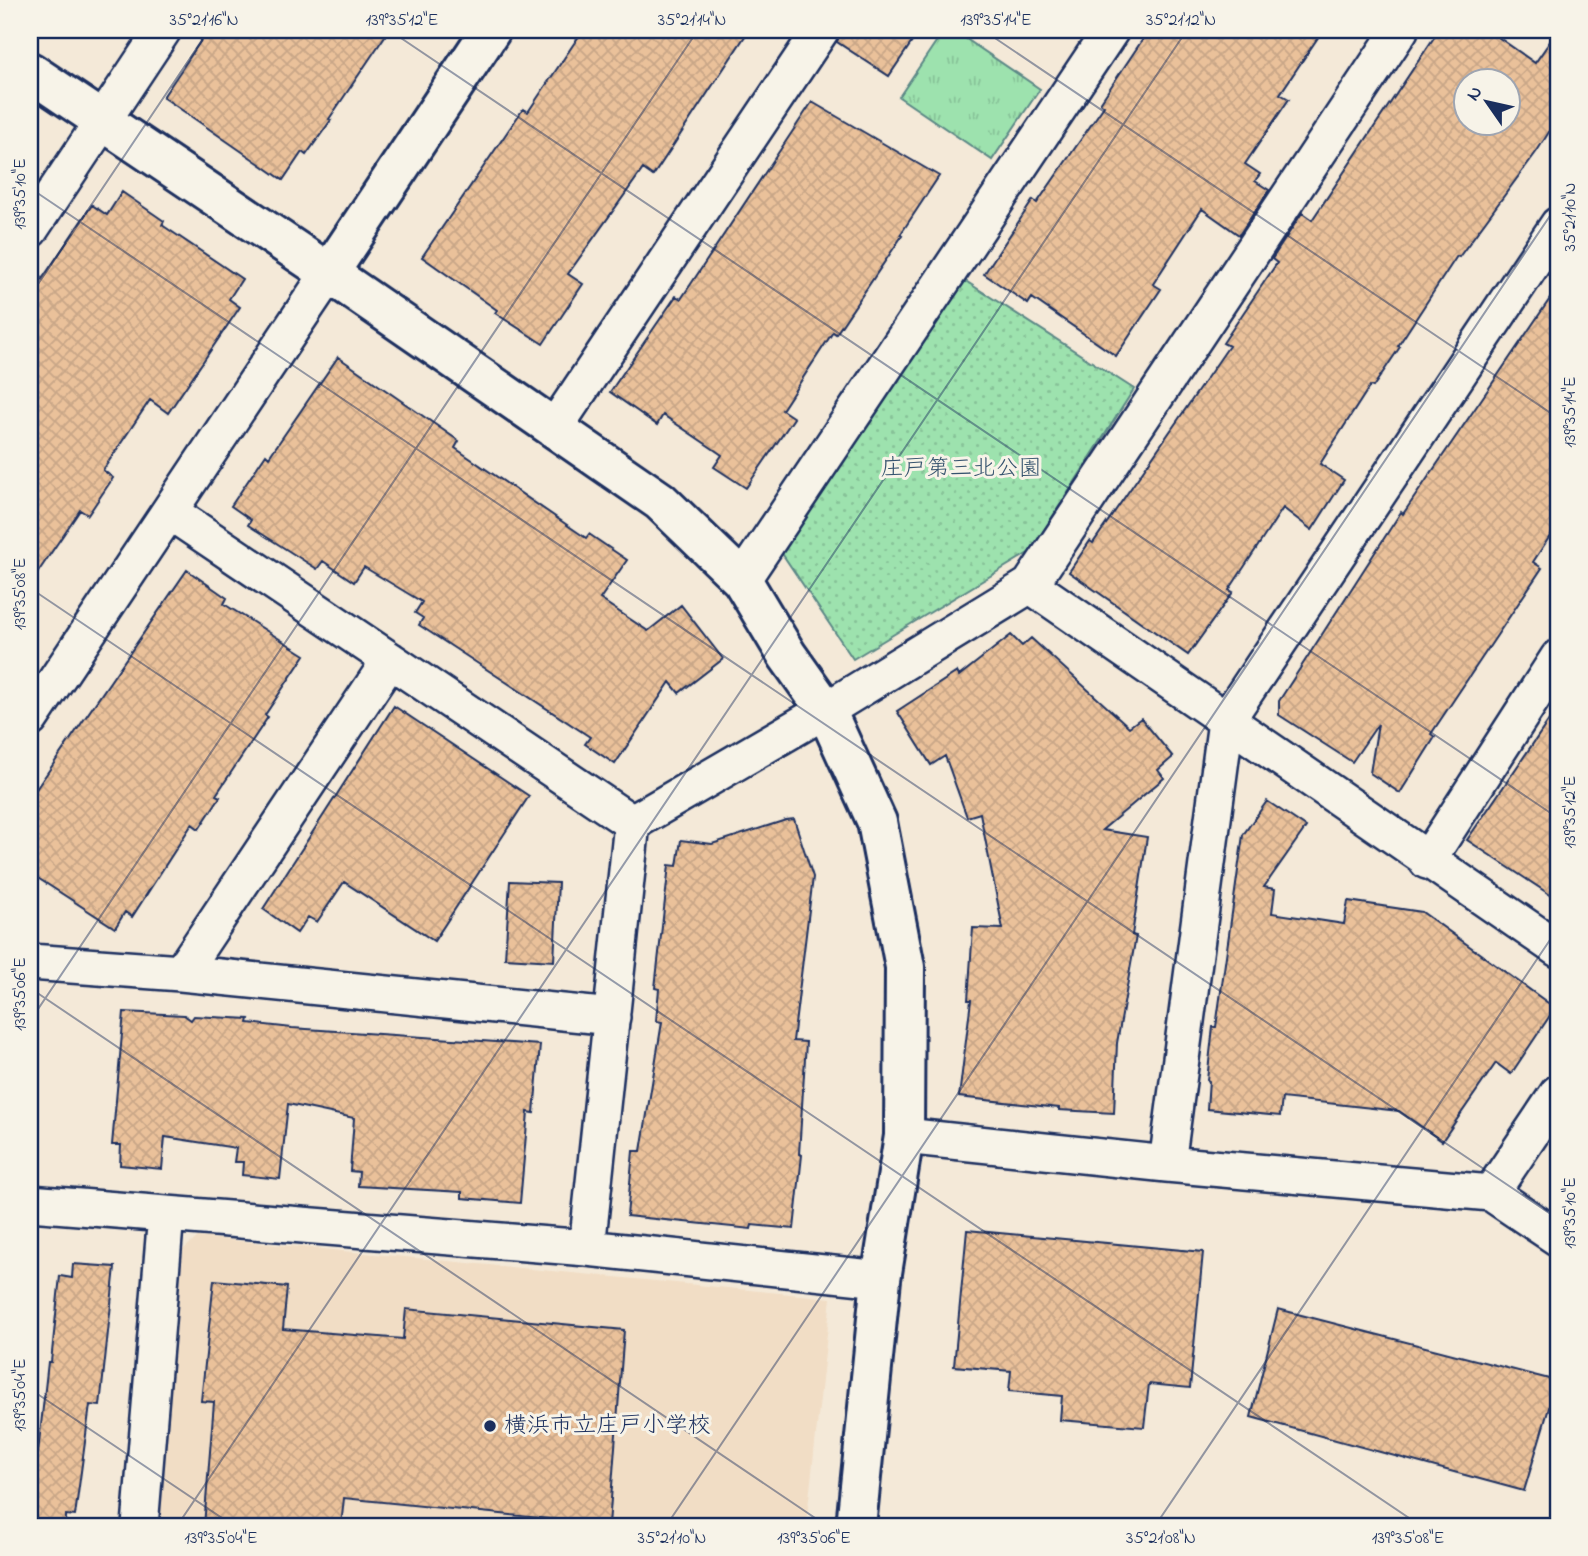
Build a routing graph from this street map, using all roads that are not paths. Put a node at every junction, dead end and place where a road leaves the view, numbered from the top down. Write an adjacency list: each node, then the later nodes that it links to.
1 (163, 30): 7 (street)
2 (491, 30): 10 (street)
3 (821, 30): 11 (street)
4 (1111, 30): 13 (street)
5 (1401, 30): 14 (street)
6 (30, 72): 7 (street)
7 (102, 121): 9 (street); 10 (street)
8 (1558, 225): 19 (street)
9 (30, 230)
10 (329, 273): 11 (street); 12 (street)
11 (555, 427): 13 (street)
12 (170, 512): 16 (street); 18 (street)
13 (742, 580): 17 (street)
14 (1030, 585): 17 (street); 19 (street)
15 (1558, 659): 21 (street)
16 (390, 660): 20 (street); 24 (street)
17 (826, 710): 20 (street); 27 (street)
18 (30, 719)
19 (1226, 721): 21 (street); 28 (street)
20 (632, 823): 25 (street)
21 (1427, 861): 22 (street)
22 (1558, 949)
23 (30, 962): 24 (street)
24 (181, 973): 25 (street)
25 (612, 1017): 33 (street)
26 (1558, 1093): 29 (street)
27 (904, 1136): 28 (street); 34 (street)
28 (1167, 1164): 29 (street)
29 (1491, 1193): 32 (street)
30 (30, 1203): 31 (street)
31 (166, 1214): 33 (street); 35 (street)
32 (1558, 1238)
33 (587, 1248): 34 (street)
34 (881, 1279): 36 (street)
35 (140, 1526)
36 (856, 1526)

